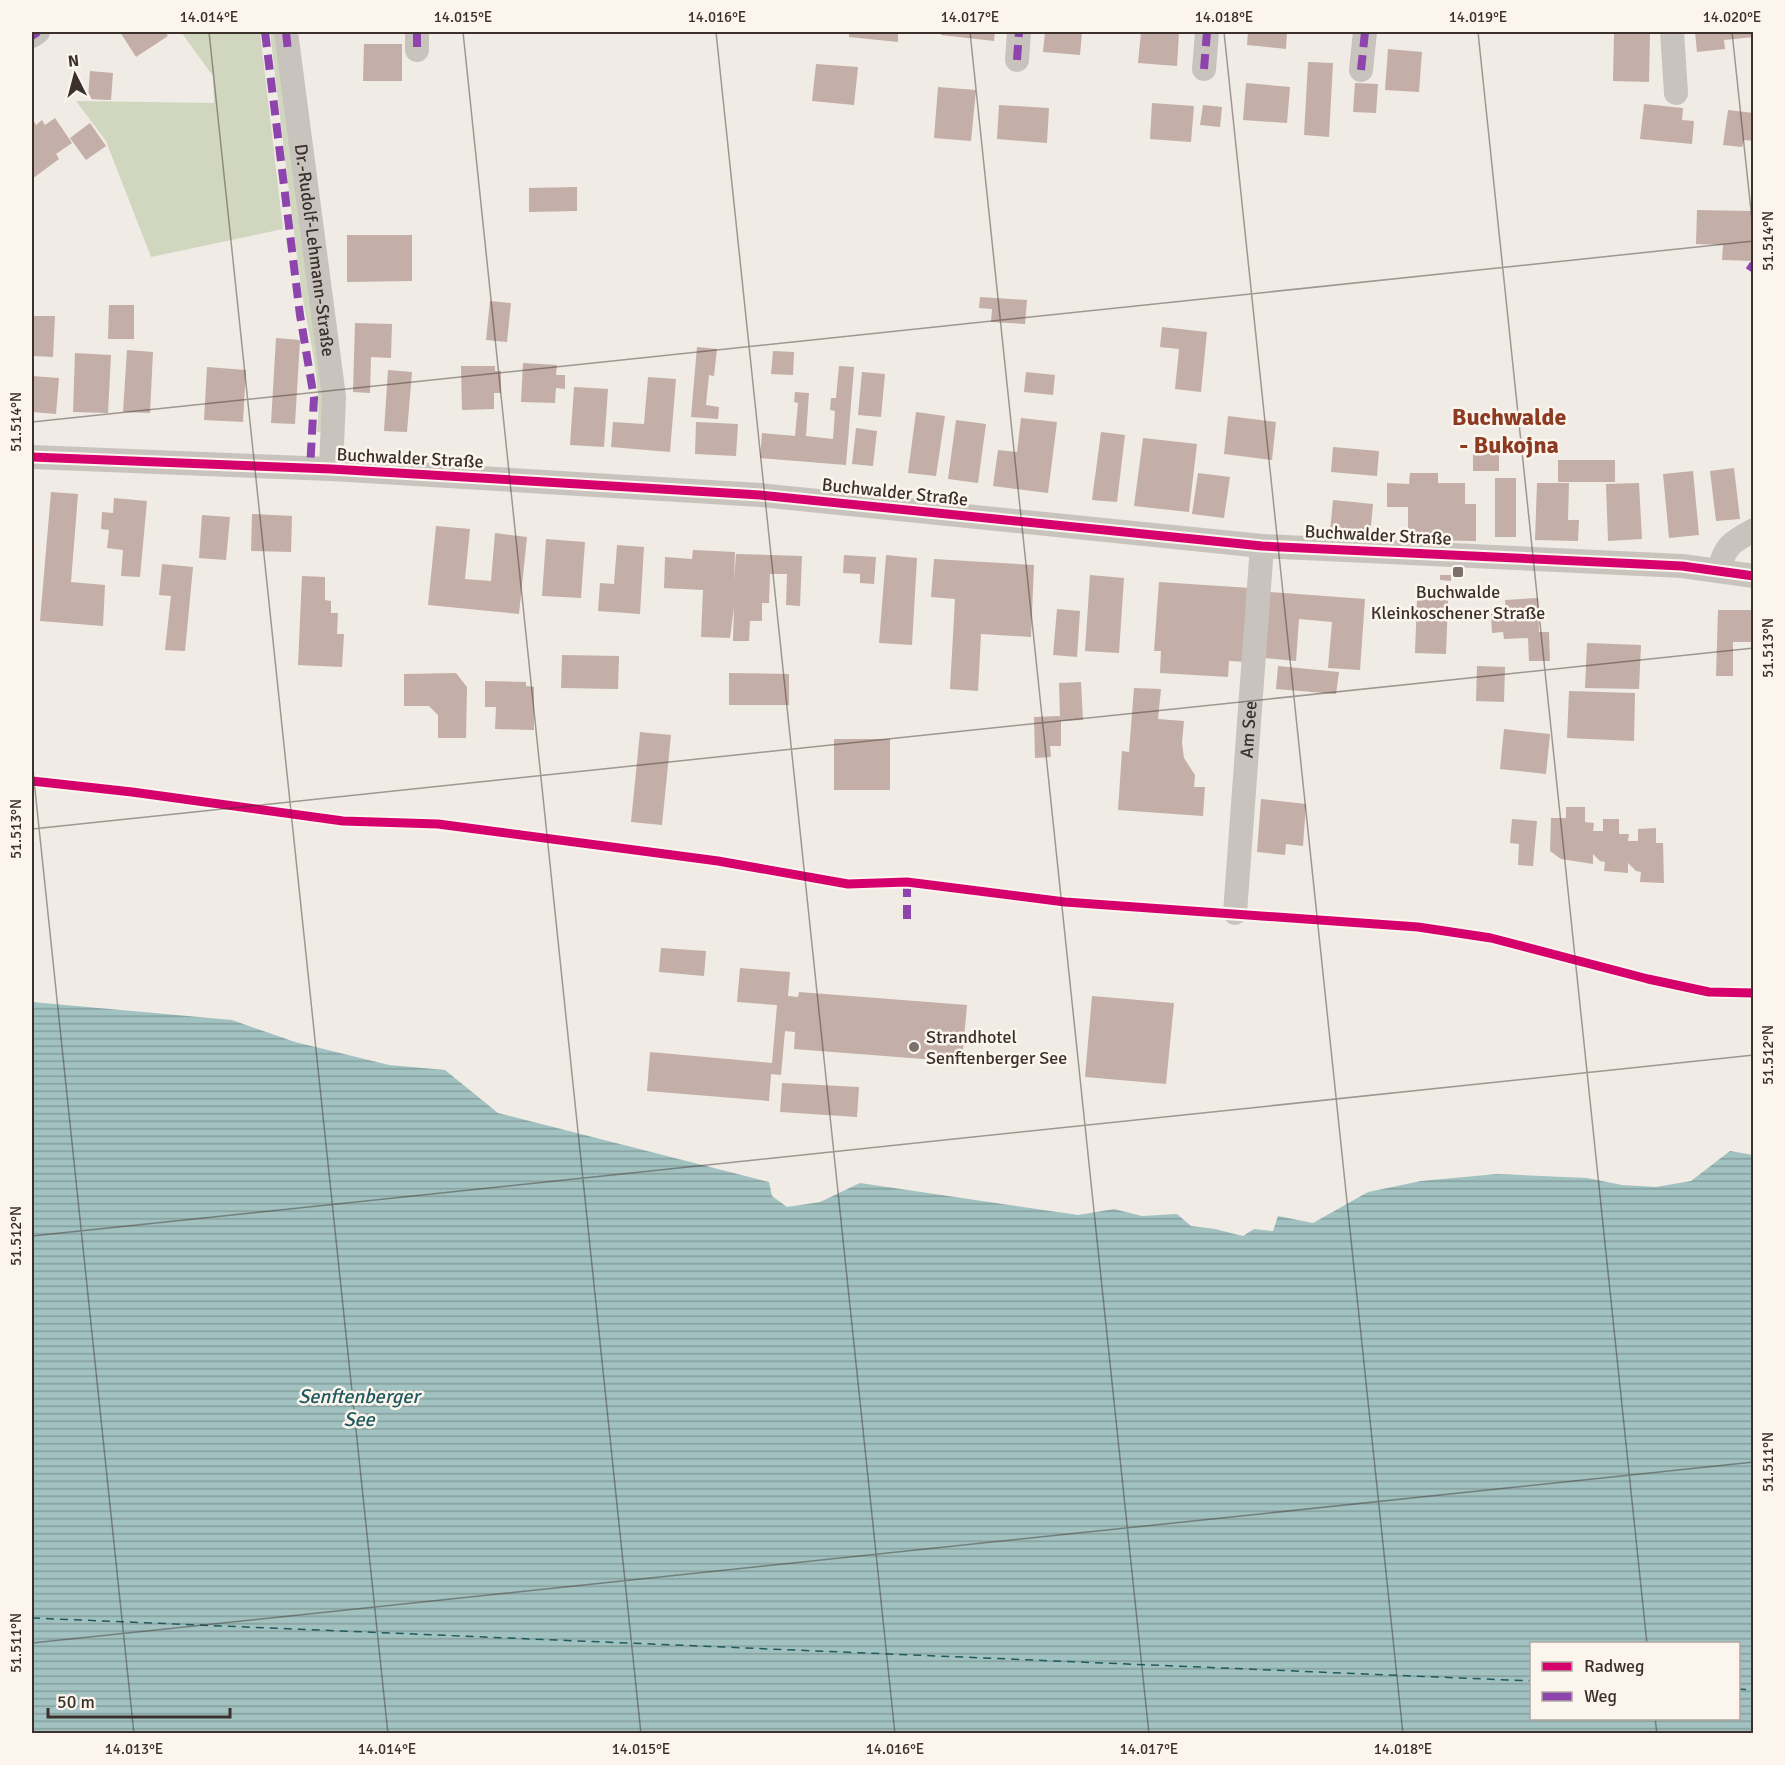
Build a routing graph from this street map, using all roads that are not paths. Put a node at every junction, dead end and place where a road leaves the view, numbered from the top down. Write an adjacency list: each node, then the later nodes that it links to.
1 (38, 32): 7 (street)
2 (286, 32): 13 (street, Dr.-Rudolf-Lehmann-Straße)
3 (1019, 32): 8 (street)
4 (1207, 32): 9 (street)
5 (1365, 32): 10 (street)
6 (1672, 32): 11 (street)
7 (32, 36)
8 (1017, 60)
9 (1204, 69)
10 (1361, 70)
11 (1676, 93)
12 (32, 457): 13 (street, Buchwalder Straße)
13 (331, 469): 15 (street, Buchwalder Straße)
14 (1754, 530): 16 (street)
15 (1262, 546): 16 (street, Buchwalder Straße); 18 (street, Am See)
16 (1719, 570): 17 (street, Buchwalder Straße)
17 (1754, 576)
18 (1235, 913)

